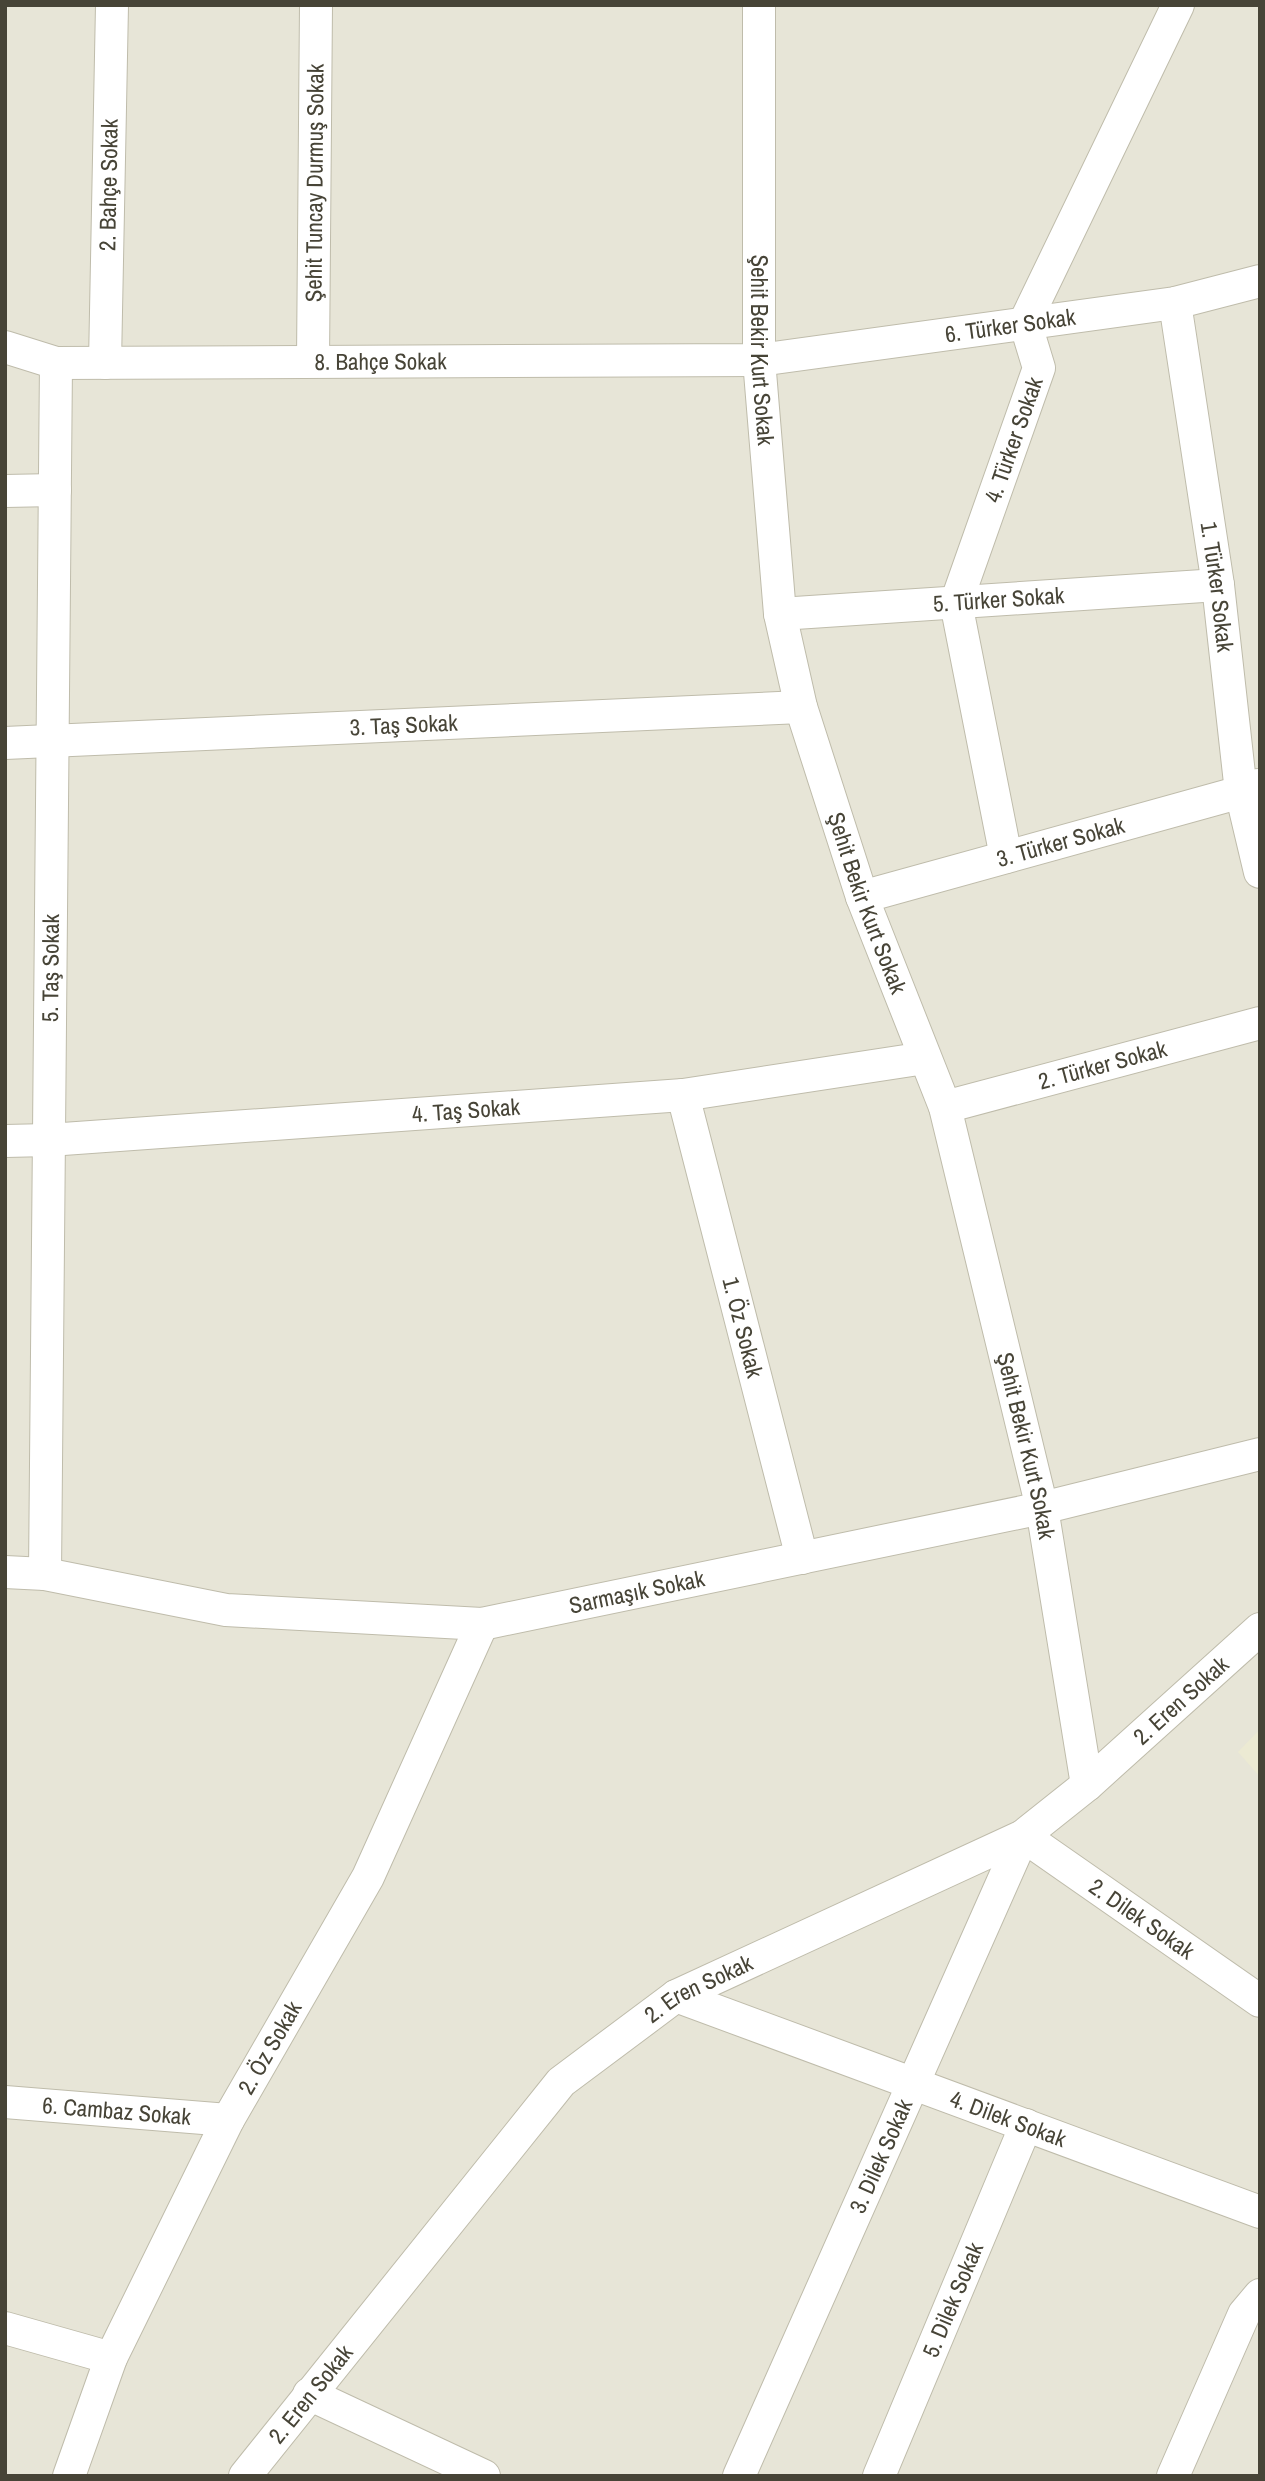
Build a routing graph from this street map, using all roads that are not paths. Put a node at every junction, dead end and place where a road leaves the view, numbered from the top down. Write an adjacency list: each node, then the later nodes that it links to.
1 (112, 5): 12 (street, 2. Bahçe Sokak)
2 (316, 5): 10 (street, Şehit Tuncay Durmuş Sokak)
3 (759, 5): 9 (street, Şehit Bekir Kurt Sokak)
4 (1178, 5): 7 (street)
5 (1260, 281): 6 (street, 6. Türker Sokak)
6 (1175, 303): 7 (street, 6. Türker Sokak); 15 (street, 1. Türker Sokak)
7 (1025, 322): 9 (street, 6. Türker Sokak); 16 (street, 4. Türker Sokak)
8 (5, 347): 11 (street, 8. Bahçe Sokak)
9 (759, 360): 10 (street, 8. Bahçe Sokak); 17 (street, Şehit Bekir Kurt Sokak)
10 (313, 361): 12 (street, 8. Bahçe Sokak)
11 (56, 363): 12 (street, 8. Bahçe Sokak); 13 (street, 5. Taş Sokak)
12 (105, 363)
13 (54, 490): 14 (street); 19 (street, 5. Taş Sokak)
14 (5, 491)
15 (1218, 585): 16 (street, 5. Türker Sokak); 21 (street, 1. Türker Sokak)
16 (956, 603): 17 (street, 5. Türker Sokak); 22 (street)
17 (780, 614): 18 (street, Şehit Bekir Kurt Sokak)
18 (802, 707): 19 (street, 3. Taş Sokak); 24 (street, Şehit Bekir Kurt Sokak)
19 (52, 741): 20 (street, 3. Taş Sokak); 29 (street, 5. Taş Sokak)
20 (5, 743)
21 (1251, 788): 22 (street, 3. Türker Sokak); 23 (street, 1. Türker Sokak)
22 (1006, 857): 24 (street, 3. Türker Sokak)
23 (1260, 872)
24 (862, 897): 26 (street, Şehit Bekir Kurt Sokak)
25 (1260, 1023): 28 (street, 2. Türker Sokak)
26 (926, 1059): 27 (street, 4. Taş Sokak); 28 (street, Şehit Bekir Kurt Sokak)
27 (683, 1095): 29 (street, 4. Taş Sokak); 33 (street, 1. Öz Sokak)
28 (945, 1107): 32 (street, Şehit Bekir Kurt Sokak)
29 (49, 1140): 30 (street, 4. Taş Sokak); 35 (street, 5. Taş Sokak)
30 (5, 1141)
31 (1260, 1454): 32 (street, Sarmaşık Sokak)
32 (1042, 1508): 33 (street, Sarmaşık Sokak); 38 (street, Şehit Bekir Kurt Sokak)
33 (802, 1558): 36 (street, Sarmaşık Sokak)
34 (5, 1572): 35 (street, Sarmaşık Sokak)
35 (45, 1574): 36 (street, Sarmaşık Sokak)
36 (482, 1624): 44 (street, 2. Öz Sokak)
37 (1260, 1629): 38 (street, 2. Eren Sokak)
38 (1087, 1785): 39 (street, 2. Eren Sokak)
39 (1023, 1836): 40 (street, 2. Eren Sokak); 41 (street, 2. Dilek Sokak); 42 (street, 3. Dilek Sokak)
40 (676, 1996): 42 (street, 4. Dilek Sokak); 50 (street, 2. Eren Sokak)
41 (1260, 2001)
42 (913, 2084): 45 (street, 4. Dilek Sokak); 54 (street, 3. Dilek Sokak)
43 (5, 2102): 44 (street, 6. Cambaz Sokak)
44 (228, 2120): 49 (street, 2. Öz Sokak)
45 (1026, 2126): 46 (street, 4. Dilek Sokak); 55 (street, 5. Dilek Sokak)
46 (1260, 2212)
47 (1260, 2295): 56 (street)
48 (5, 2328): 49 (street)
49 (111, 2358): 51 (street, 2. Öz Sokak)
50 (309, 2394): 52 (street, 2. Eren Sokak); 53 (street)
51 (69, 2476)
52 (245, 2476)
53 (484, 2476)
54 (739, 2476)
55 (879, 2476)
56 (1173, 2476)

